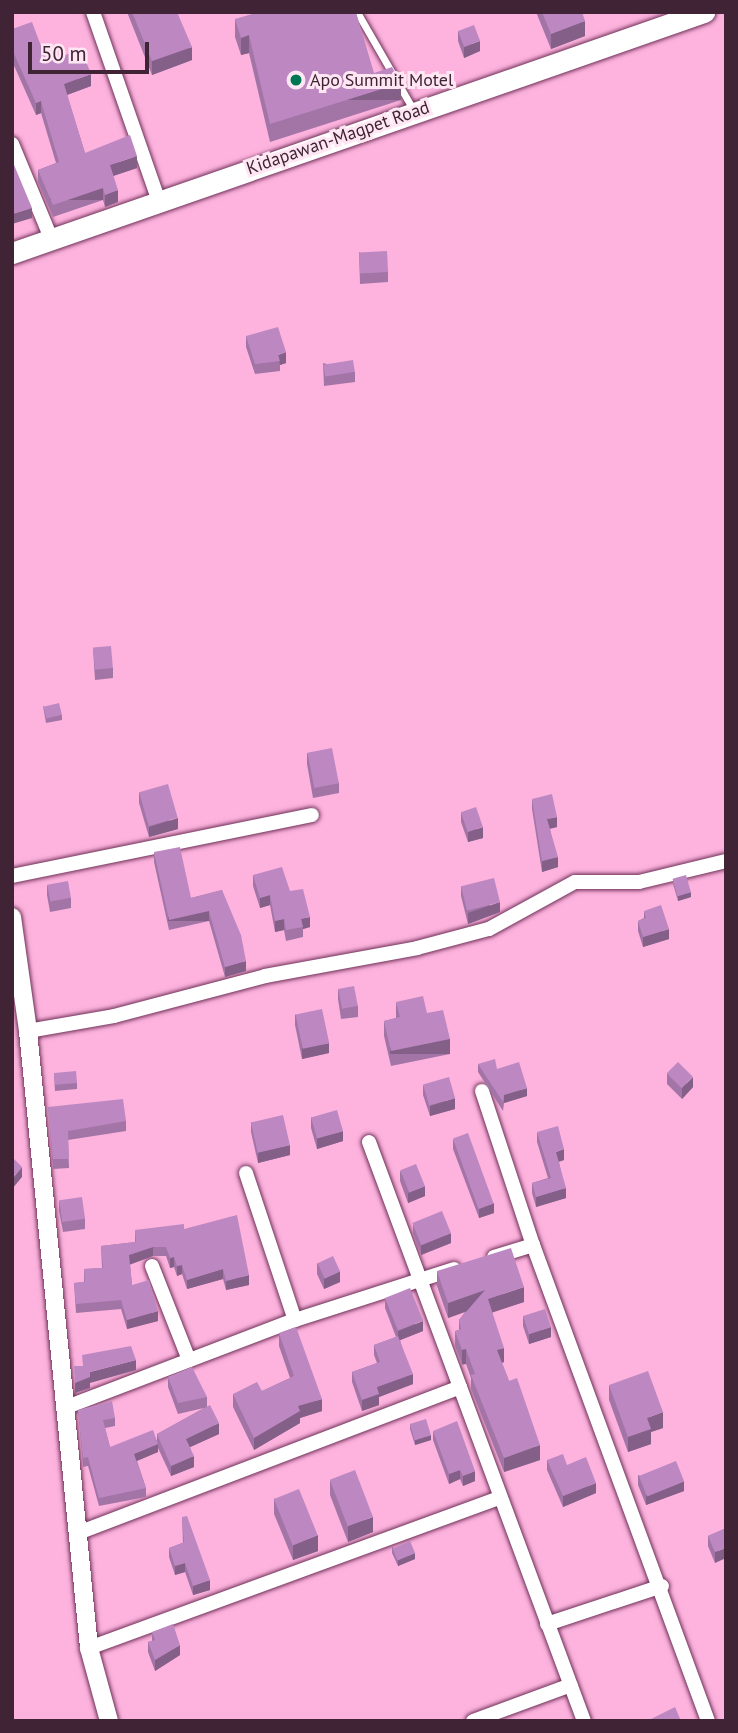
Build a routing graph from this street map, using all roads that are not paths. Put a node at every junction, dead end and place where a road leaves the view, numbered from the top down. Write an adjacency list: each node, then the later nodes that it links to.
1 (93, 12): 6 (street)
2 (357, 12): 4 (lane)
3 (704, 12): 4 (main road, Kidapawan-Magpet Road)
4 (414, 111): 6 (main road, Kidapawan-Magpet Road)
5 (12, 144): 7 (street)
6 (159, 201): 7 (main road, Kidapawan-Magpet Road)
7 (51, 238): 8 (main road, Kidapawan-Magpet Road)
8 (12, 253)
9 (312, 815): 11 (street)
10 (726, 862): 13 (street)
11 (12, 876)
12 (12, 917): 13 (street)
13 (28, 1031): 23 (street)
14 (481, 1091): 17 (street)
15 (369, 1142): 19 (street)
16 (246, 1174): 20 (street)
17 (533, 1245): 19 (street); 26 (street)
18 (152, 1266): 21 (street)
19 (418, 1281): 20 (street); 22 (street)
20 (295, 1320): 21 (street)
21 (189, 1360): 23 (street)
22 (460, 1387): 24 (street); 25 (street)
23 (64, 1408): 25 (street)
24 (500, 1498): 27 (street); 28 (street)
25 (78, 1533): 28 (street)
26 (662, 1586): 27 (street); 33 (street)
27 (547, 1624): 29 (street)
28 (89, 1648): 30 (street)
29 (571, 1685): 31 (street); 32 (street)
30 (109, 1721)
31 (473, 1721)
32 (584, 1721)
33 (708, 1721)

